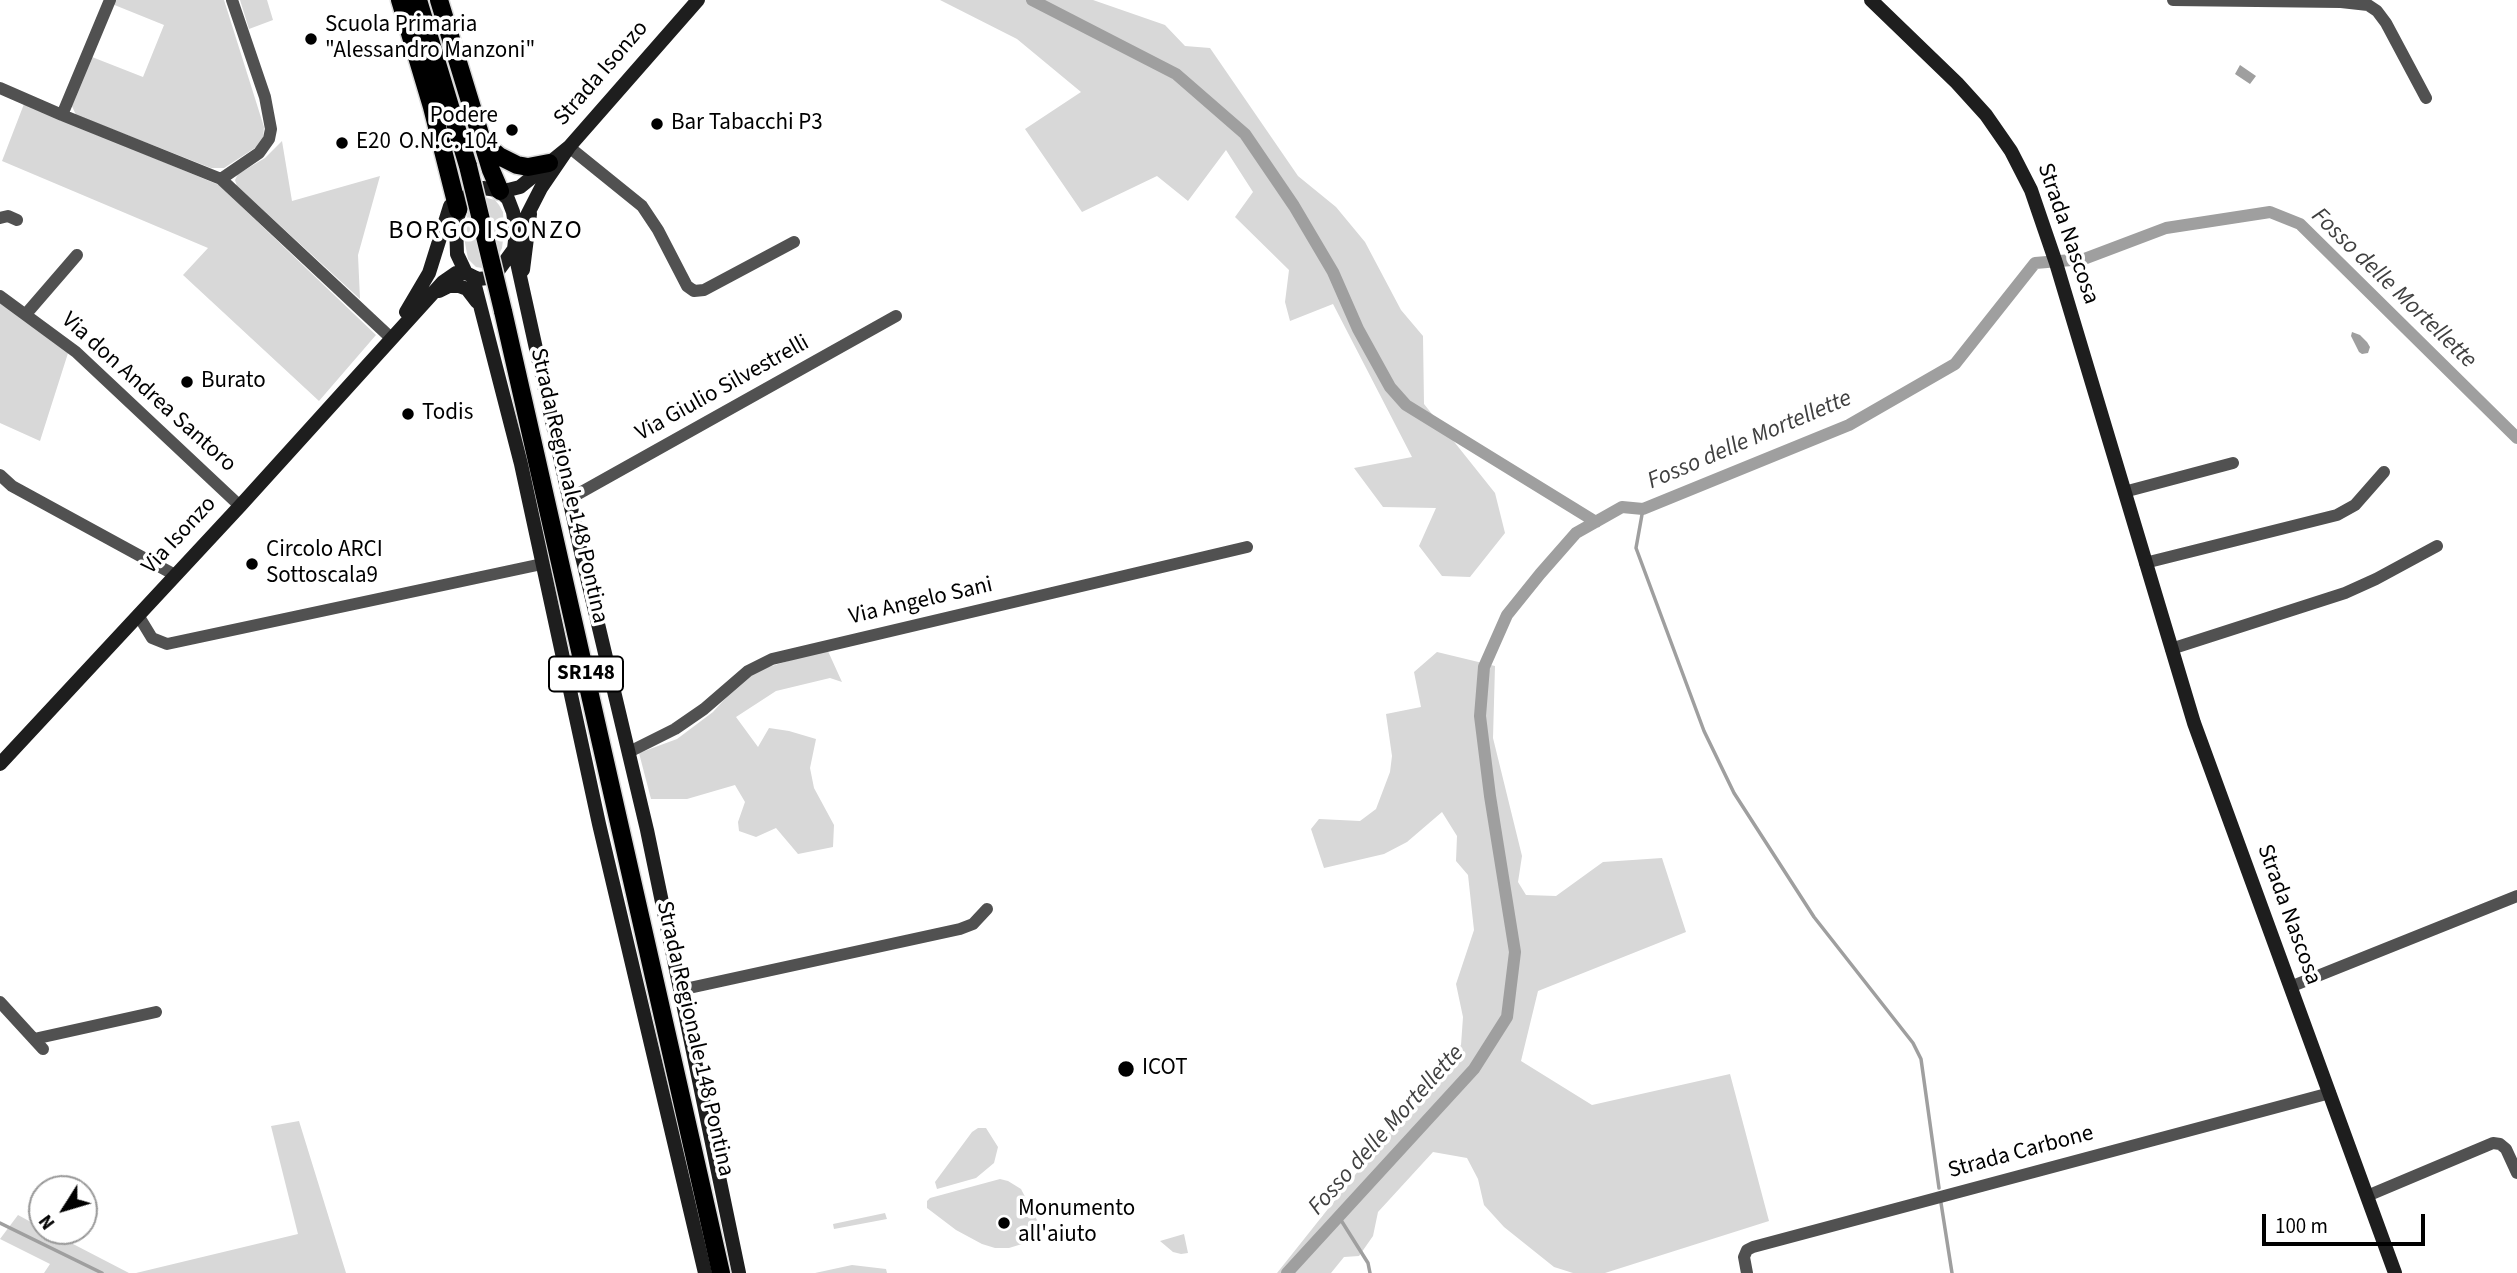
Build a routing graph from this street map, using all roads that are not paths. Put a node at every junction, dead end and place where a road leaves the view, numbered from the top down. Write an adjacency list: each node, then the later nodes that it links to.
1 (110, 0): 11 (street)
2 (232, 0): 15 (street)
3 (400, 0): 16 (main road)
4 (418, 0): 59 (main road, Strada Regionale 148 Pontina / SR148, bridge)
5 (439, 0): 12 (main road)
6 (698, 0): 13 (street, Strada Isonzo)
7 (1871, 0): 37 (street, Strada Nascosa)
8 (2173, 0): 10 (street)
9 (0, 88): 11 (street)
10 (2426, 98)
11 (62, 115): 15 (street)
12 (484, 143): 14 (main road); 17 (main road)
13 (569, 147): 14 (street); 18 (street); 22 (street)
14 (549, 163): 17 (street)
15 (221, 179): 33 (street)
16 (453, 187): 19 (main road); 27 (street)
17 (500, 191): 19 (street); 23 (street)
18 (530, 209): 23 (street); 28 (street)
19 (458, 210): 24 (street)
20 (0, 218): 21 (street)
21 (17, 220)
22 (794, 242)
23 (515, 244): 26 (street); 28 (street)
24 (455, 245): 26 (street); 27 (street)
25 (77, 254): 31 (street, Via don Andrea Santoro)
26 (470, 275): 27 (street); 30 (street)
27 (427, 291): 30 (street); 33 (street, Via Isonzo)
28 (524, 292): 38 (street)
29 (0, 296): 31 (street, Via don Andrea Santoro)
30 (481, 308): 43 (street)
31 (26, 314): 39 (street, Via don Andrea Santoro)
32 (896, 316): 38 (street, Via Giulio Silvestrelli)
33 (391, 338): 39 (street, Via Isonzo)
34 (2233, 463): 37 (street)
35 (2384, 472): 42 (street)
36 (0, 475): 44 (street)
37 (2124, 492): 42 (street, Strada Nascosa)
38 (569, 499): 47 (street)
39 (240, 506): 44 (street, Via Isonzo)
40 (2437, 546): 46 (street)
41 (1247, 547): 47 (street, Via Angelo Sani)
42 (2145, 563): 46 (street, Strada Nascosa)
43 (542, 564): 45 (street); 58 (street)
44 (175, 575): 45 (street, Via Isonzo)
45 (138, 615): 48 (street, Via Isonzo)
46 (2171, 649): 51 (street, Strada Nascosa)
47 (629, 752): 52 (street)
48 (0, 764)
49 (2517, 896): 51 (street)
50 (987, 909): 52 (street)
51 (2290, 986): 55 (street, Strada Nascosa)
52 (680, 990): 60 (street)
53 (0, 1002): 54 (street)
54 (156, 1012)
55 (2330, 1093): 57 (street, Strada Nascosa); 61 (street, Strada Carbone)
56 (2517, 1173): 57 (street)
57 (2367, 1196): 62 (street, Strada Nascosa)
58 (705, 1273)
59 (721, 1273)
60 (739, 1273)
61 (1747, 1273)
62 (2395, 1273)

